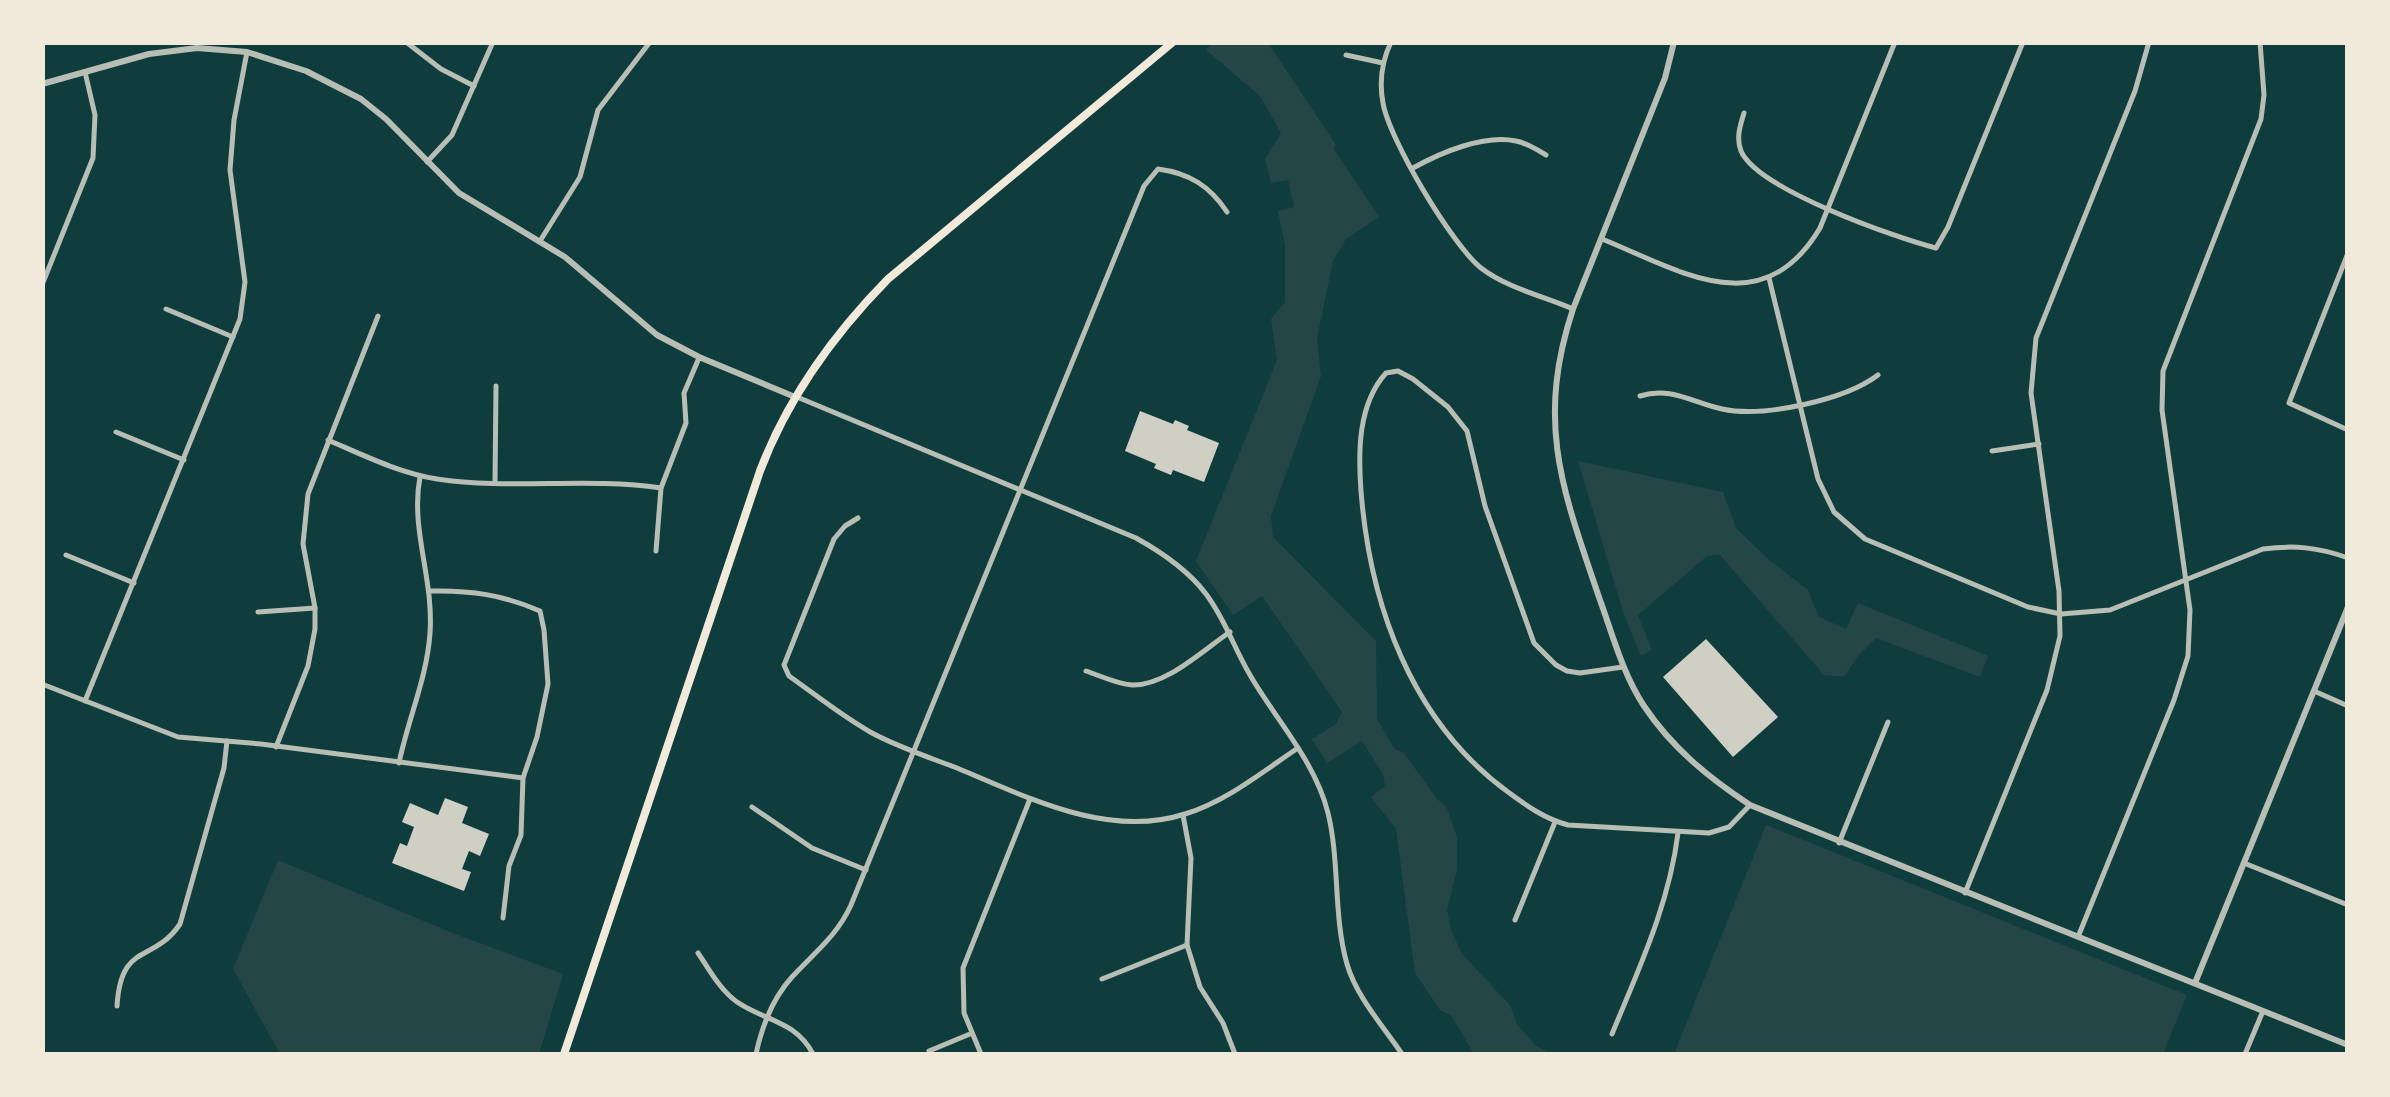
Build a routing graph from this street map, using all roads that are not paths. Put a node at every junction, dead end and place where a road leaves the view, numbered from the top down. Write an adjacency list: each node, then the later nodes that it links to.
1 (406, 42): 17 (street)
2 (493, 42): 17 (street)
3 (650, 42): 25 (street)
4 (1173, 42): 38 (main road)
5 (1391, 42): 14 (street)
6 (1674, 42): 24 (street)
7 (1896, 42): 22 (street)
8 (2022, 42): 22 (street)
9 (2149, 42): 44 (street)
10 (2260, 42): 55 (street)
11 (172, 46): 12 (street); 15 (street)
12 (247, 52): 20 (street); 34 (street)
13 (1346, 55): 14 (street)
14 (1383, 63): 21 (street)
15 (86, 72): 16 (street); 28 (street)
16 (42, 84)
17 (474, 86): 20 (street)
18 (1744, 113): 22 (street)
19 (1546, 155): 21 (street)
20 (427, 162): 25 (street)
21 (1412, 168): 32 (street)
22 (1828, 208): 29 (street)
23 (1227, 212): 50 (street)
24 (1602, 239): 29 (street); 32 (street)
25 (540, 241): 35 (street)
26 (2348, 254): 41 (street)
27 (42, 260): 28 (street)
28 (51, 264): 30 (street)
29 (1769, 278): 40 (street)
30 (42, 285)
31 (166, 309): 34 (street)
32 (1573, 309): 63 (street)
33 (378, 316): 43 (street)
34 (234, 337): 46 (street)
35 (699, 357): 38 (street); 49 (street)
36 (1878, 376): 40 (street)
37 (496, 386): 48 (street)
38 (795, 396): 50 (street); 101 (main road)
39 (1640, 396): 40 (street)
40 (1802, 403): 61 (street)
41 (2348, 430)
42 (116, 432): 46 (street)
43 (328, 440): 47 (street); 59 (street)
44 (2039, 444): 45 (street); 61 (street)
45 (1992, 451)
46 (184, 460): 56 (street)
47 (420, 476): 48 (street); 57 (street)
48 (494, 482): 49 (street)
49 (661, 488): 52 (street)
50 (1019, 490): 62 (street); 73 (street)
51 (858, 518): 73 (street)
52 (656, 552)
53 (66, 555): 56 (street)
54 (2348, 558): 55 (street)
55 (2186, 579): 61 (street); 89 (street)
56 (134, 583): 67 (street)
57 (430, 591): 74 (street); 75 (street)
58 (2348, 607): 66 (street)
59 (315, 608): 60 (street); 71 (street)
60 (258, 612)
61 (2061, 614): 85 (street)
62 (1230, 632): 64 (street); 72 (street)
63 (1623, 666): 77 (street); 80 (street)
64 (1086, 671)
65 (42, 684): 67 (street)
66 (2314, 690): 68 (street); 83 (street)
67 (86, 701): 70 (street)
68 (2348, 706)
69 (1888, 722): 82 (street)
70 (226, 742): 71 (street); 94 (street)
71 (276, 747): 74 (street)
72 (1298, 748): 79 (street); 106 (street)
73 (914, 751): 76 (street); 84 (street)
74 (399, 763): 75 (street)
75 (523, 778): 87 (street)
76 (1030, 798): 79 (street); 97 (street)
77 (1750, 806): 81 (street); 82 (street)
78 (752, 807): 84 (street)
79 (1183, 815): 90 (street)
80 (1555, 822): 81 (street); 88 (street)
81 (1678, 833): 98 (street)
82 (1839, 843): 85 (street)
83 (2244, 863): 86 (street); 93 (street)
84 (866, 870): 96 (street)
85 (1965, 893): 89 (street)
86 (2348, 906)
87 (504, 918)
88 (1515, 920)
89 (2078, 937): 93 (street)
90 (1187, 944): 92 (street); 105 (street)
91 (698, 953): 96 (street)
92 (1102, 978)
93 (2195, 983): 95 (street)
94 (116, 1006)
95 (2263, 1010): 99 (street); 107 (street)
96 (767, 1016): 102 (street); 103 (street)
97 (970, 1034): 100 (street); 104 (street)
98 (1612, 1034)
99 (2348, 1045)
100 (929, 1051)
101 (564, 1054)
102 (756, 1054)
103 (813, 1054)
104 (982, 1054)
105 (1235, 1054)
106 (1402, 1054)
107 (2245, 1054)

